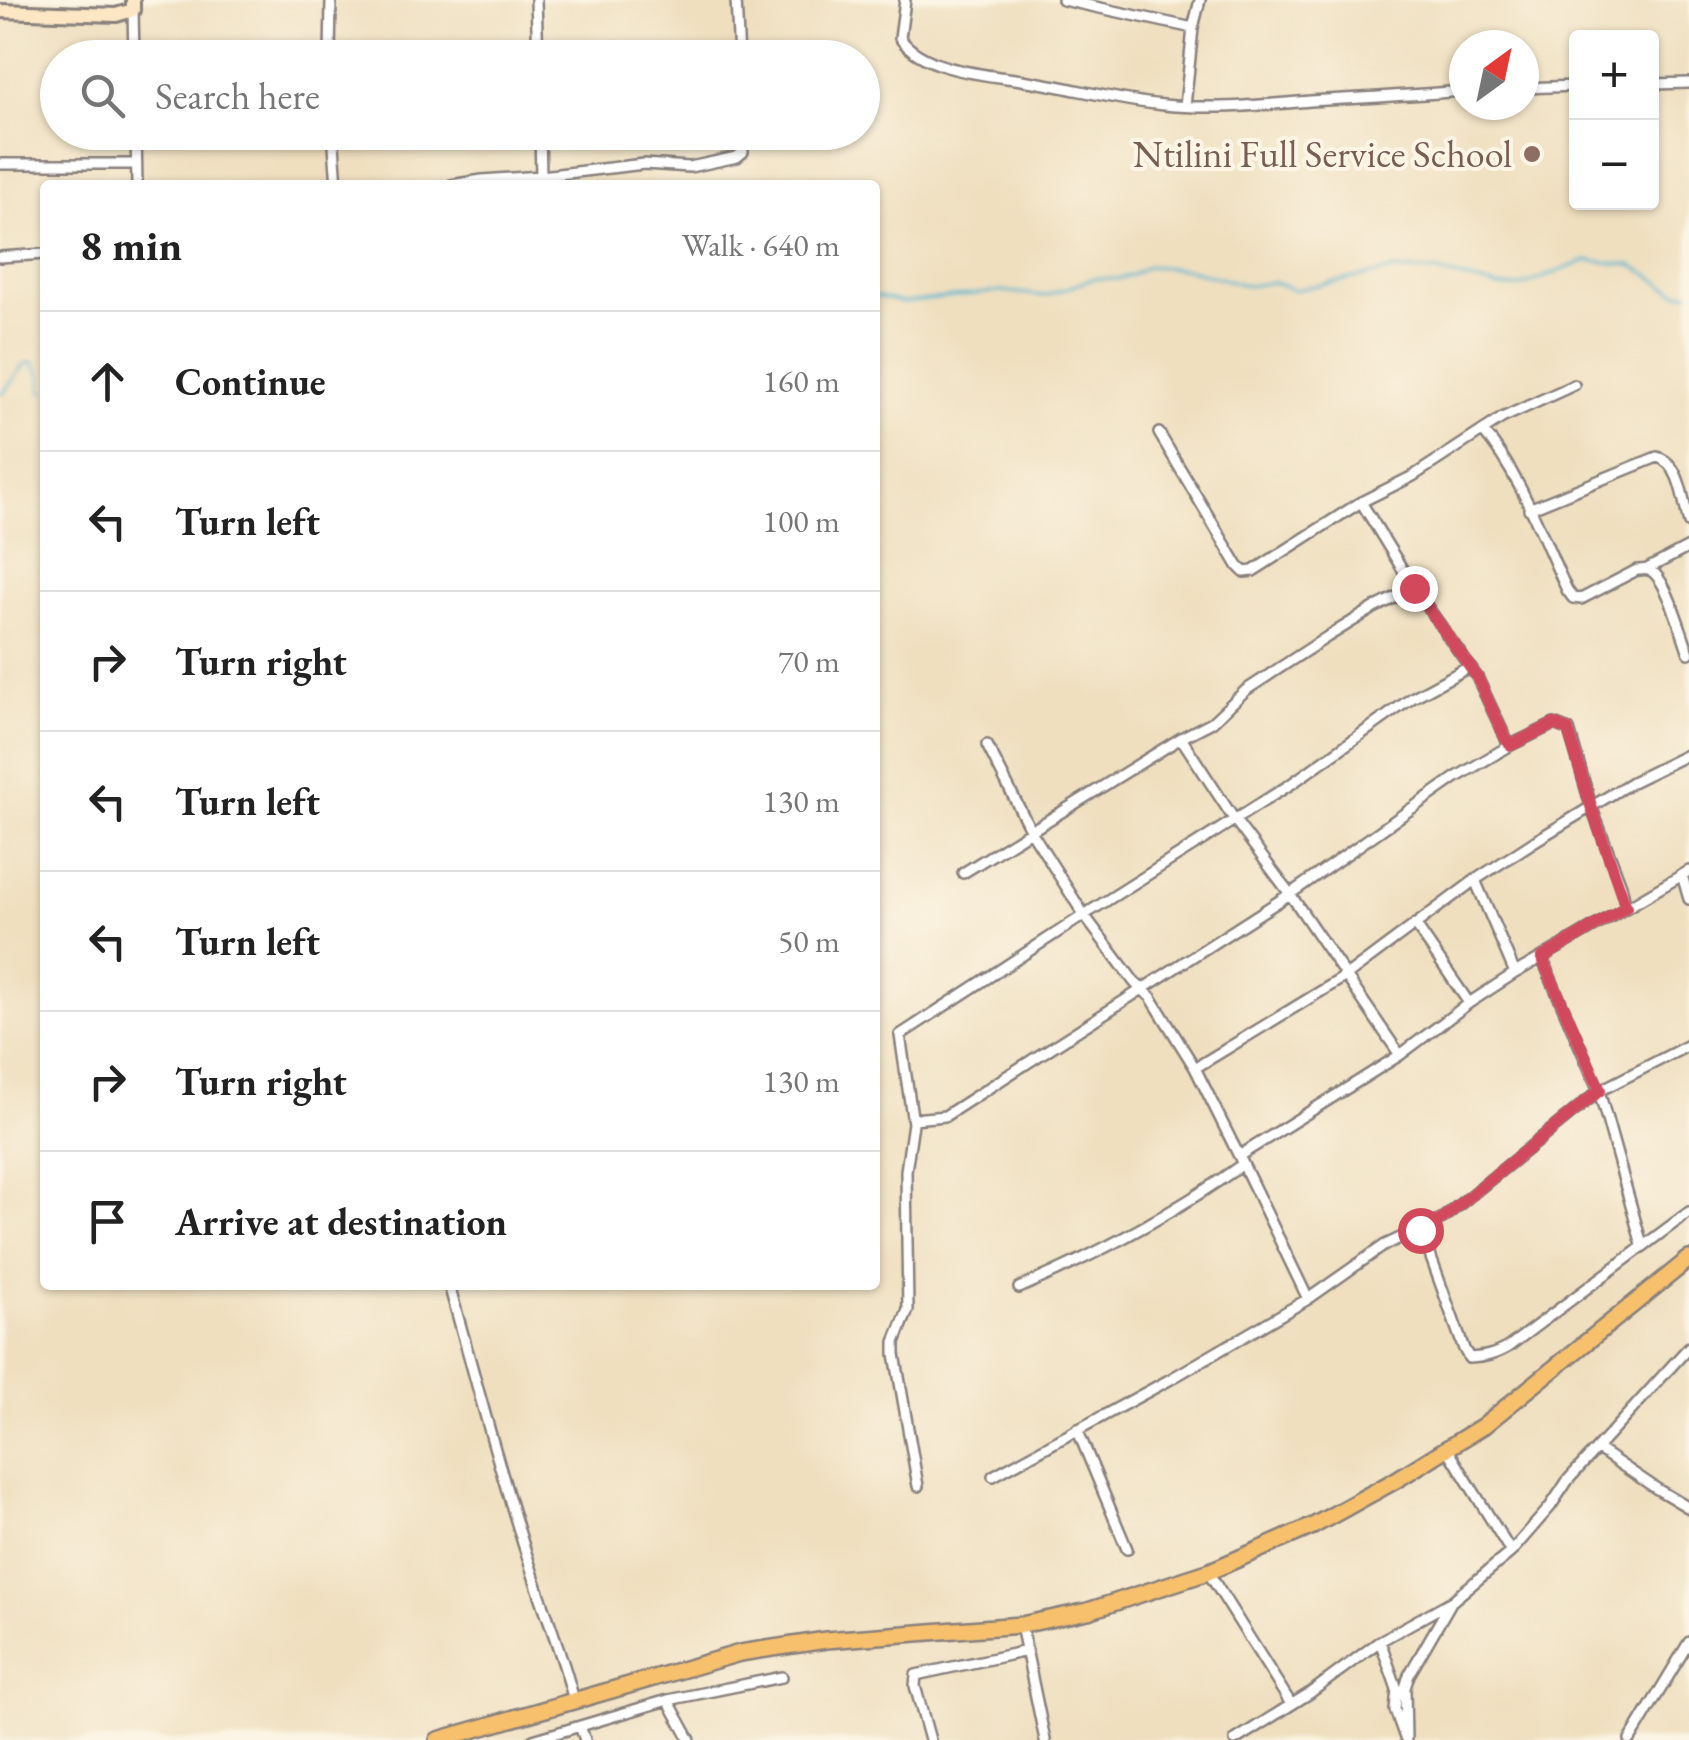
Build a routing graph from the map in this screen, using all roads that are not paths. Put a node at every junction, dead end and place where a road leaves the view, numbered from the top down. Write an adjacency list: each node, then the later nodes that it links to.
1 (331, 0): 11 (street)
2 (536, 0): 12 (street)
3 (736, 0): 13 (street)
4 (906, 0): 19 (street)
5 (1063, 0): 9 (street)
6 (1200, 0): 9 (street)
7 (133, 5): 8 (street); 10 (street)
8 (0, 11)
9 (1193, 28): 19 (street)
10 (134, 40)
11 (330, 40)
12 (537, 40)
13 (737, 40)
14 (1689, 83): 15 (street)
15 (1659, 84)
16 (1569, 86): 17 (street)
17 (1539, 87)
18 (1449, 92): 19 (street)
19 (1185, 106)
20 (136, 150): 25 (street)
21 (334, 150): 28 (street)
22 (541, 150): 26 (street)
23 (743, 150): 26 (street)
24 (0, 164): 25 (street)
25 (136, 164): 27 (street)
26 (542, 176): 29 (street)
27 (136, 180)
28 (337, 180)
29 (482, 180)
30 (40, 254): 31 (street)
31 (0, 257)
32 (1574, 385): 33 (street)
33 (1483, 431): 35 (street); 36 (street)
34 (1158, 434): 35 (street)
35 (1361, 502): 40 (street)
36 (1529, 509): 37 (street); 39 (street)
37 (1689, 524)
38 (1689, 547): 39 (street)
39 (1647, 569): 41 (street)
40 (1414, 588): 42 (street); 43 (street)
41 (1688, 647)
42 (1468, 667): 45 (street); 48 (street)
43 (1182, 738): 48 (street); 49 (street)
44 (987, 745): 49 (street)
45 (1511, 745): 47 (street); 53 (street)
46 (1689, 754): 47 (street)
47 (1591, 806): 52 (street); 55 (street)
48 (1234, 819): 53 (street); 56 (street)
49 (1030, 832): 50 (street); 56 (street)
50 (964, 873)
51 (1686, 873): 54 (street); 55 (street)
52 (1475, 880): 57 (street); 59 (street)
53 (1290, 894): 60 (street); 61 (street)
54 (1689, 899)
55 (1626, 907): 58 (street)
56 (1084, 915): 61 (street); 67 (street)
57 (1415, 924): 60 (street); 62 (street)
58 (1542, 958): 59 (street); 66 (street)
59 (1515, 973): 62 (street)
60 (1346, 976): 64 (street); 65 (street)
61 (1142, 988): 65 (street); 67 (street)
62 (1469, 1003): 64 (street)
63 (1689, 1045): 66 (street)
64 (1400, 1055): 68 (street)
65 (1194, 1068): 68 (street)
66 (1600, 1090): 70 (street); 71 (street)
67 (912, 1119): 81 (street)
68 (1241, 1160): 73 (street); 75 (street)
69 (1689, 1212): 71 (street)
70 (1420, 1230): 71 (street); 75 (street)
71 (1642, 1245)
72 (1689, 1259): 78 (highway)
73 (1018, 1288)
74 (450, 1290): 94 (street)
75 (1308, 1299): 77 (street)
76 (1689, 1347): 79 (street)
77 (1078, 1430): 80 (street); 83 (street)
78 (1448, 1448): 84 (street); 85 (highway)
79 (1598, 1449): 82 (street); 84 (street)
80 (993, 1476)
81 (918, 1486)
82 (1689, 1508)
83 (1127, 1549)
84 (1511, 1552): 86 (street)
85 (1208, 1572): 87 (highway); 95 (street)
86 (1452, 1602): 88 (street); 92 (street)
87 (1021, 1625): 90 (street); 94 (highway)
88 (1380, 1640): 92 (street); 95 (street)
89 (1689, 1642): 106 (street)
90 (1026, 1651): 102 (street); 103 (street)
91 (782, 1678): 93 (street)
92 (1401, 1689): 105 (street)
93 (668, 1700): 96 (street); 101 (street)
94 (574, 1701): 97 (highway)
95 (1291, 1704): 104 (street)
96 (580, 1726): 99 (street); 100 (street)
97 (459, 1737): 98 (highway)
98 (438, 1740)
99 (533, 1740)
100 (586, 1740)
101 (690, 1740)
102 (930, 1740)
103 (1044, 1740)
104 (1235, 1740)
105 (1406, 1740)
106 (1630, 1740)

